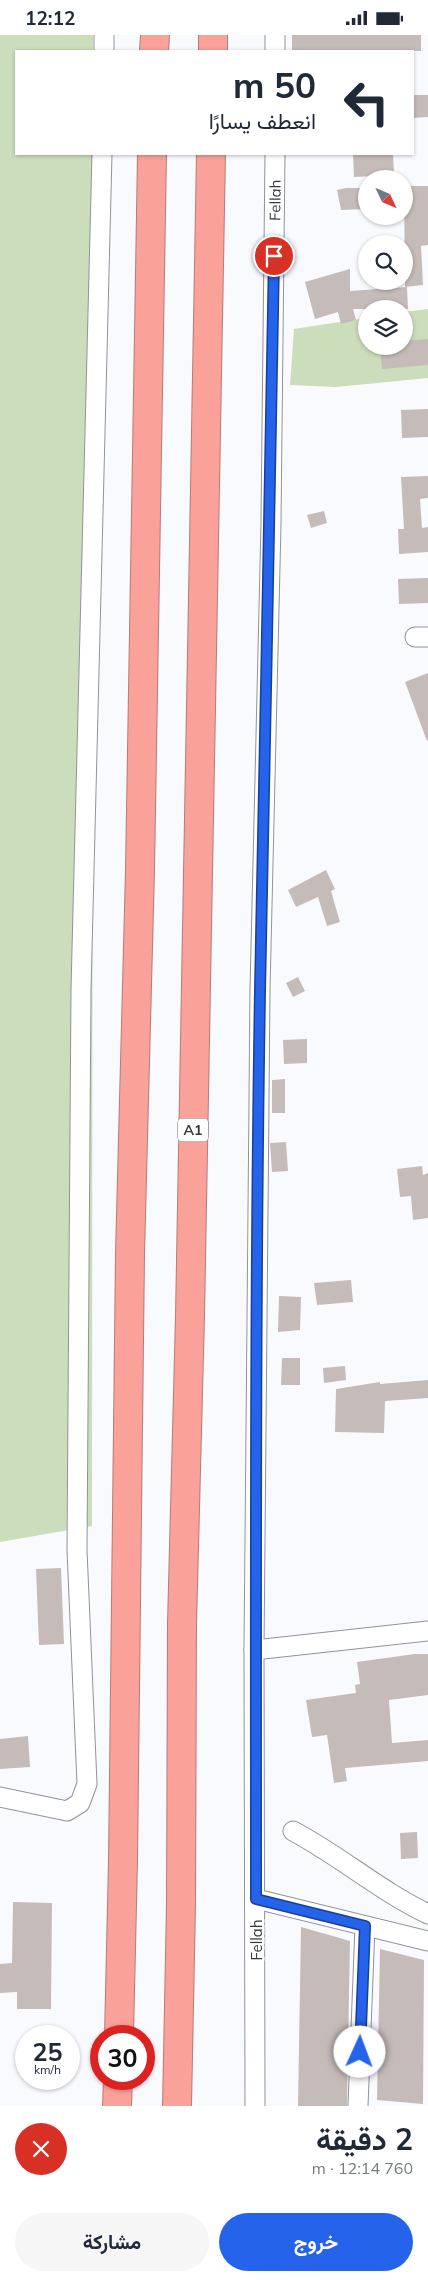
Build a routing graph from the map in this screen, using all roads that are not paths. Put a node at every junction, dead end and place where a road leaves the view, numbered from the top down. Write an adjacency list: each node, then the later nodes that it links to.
1 (104, 35): 5 (street)
2 (154, 35): 6 (highway)
3 (213, 35): 7 (highway)
4 (275, 35): 8 (street)
5 (104, 50)
6 (154, 50)
7 (213, 50)
8 (275, 50)
9 (102, 155): 15 (street)
10 (152, 155): 21 (highway)
11 (211, 155): 24 (highway, A1)
12 (275, 155): 14 (street, Fellah)
13 (428, 1631): 14 (street)
14 (254, 1650): 17 (street, Fellah)
15 (0, 1797)
16 (293, 1831): 18 (street)
17 (256, 1899): 19 (street); 25 (street, Fellah)
18 (428, 1914)
19 (365, 1926): 20 (street); 26 (street)
20 (428, 1941)
21 (119, 2025)
22 (118, 2090): 23 (highway)
23 (117, 2106)
24 (177, 2106)
25 (255, 2106)
26 (358, 2106)

